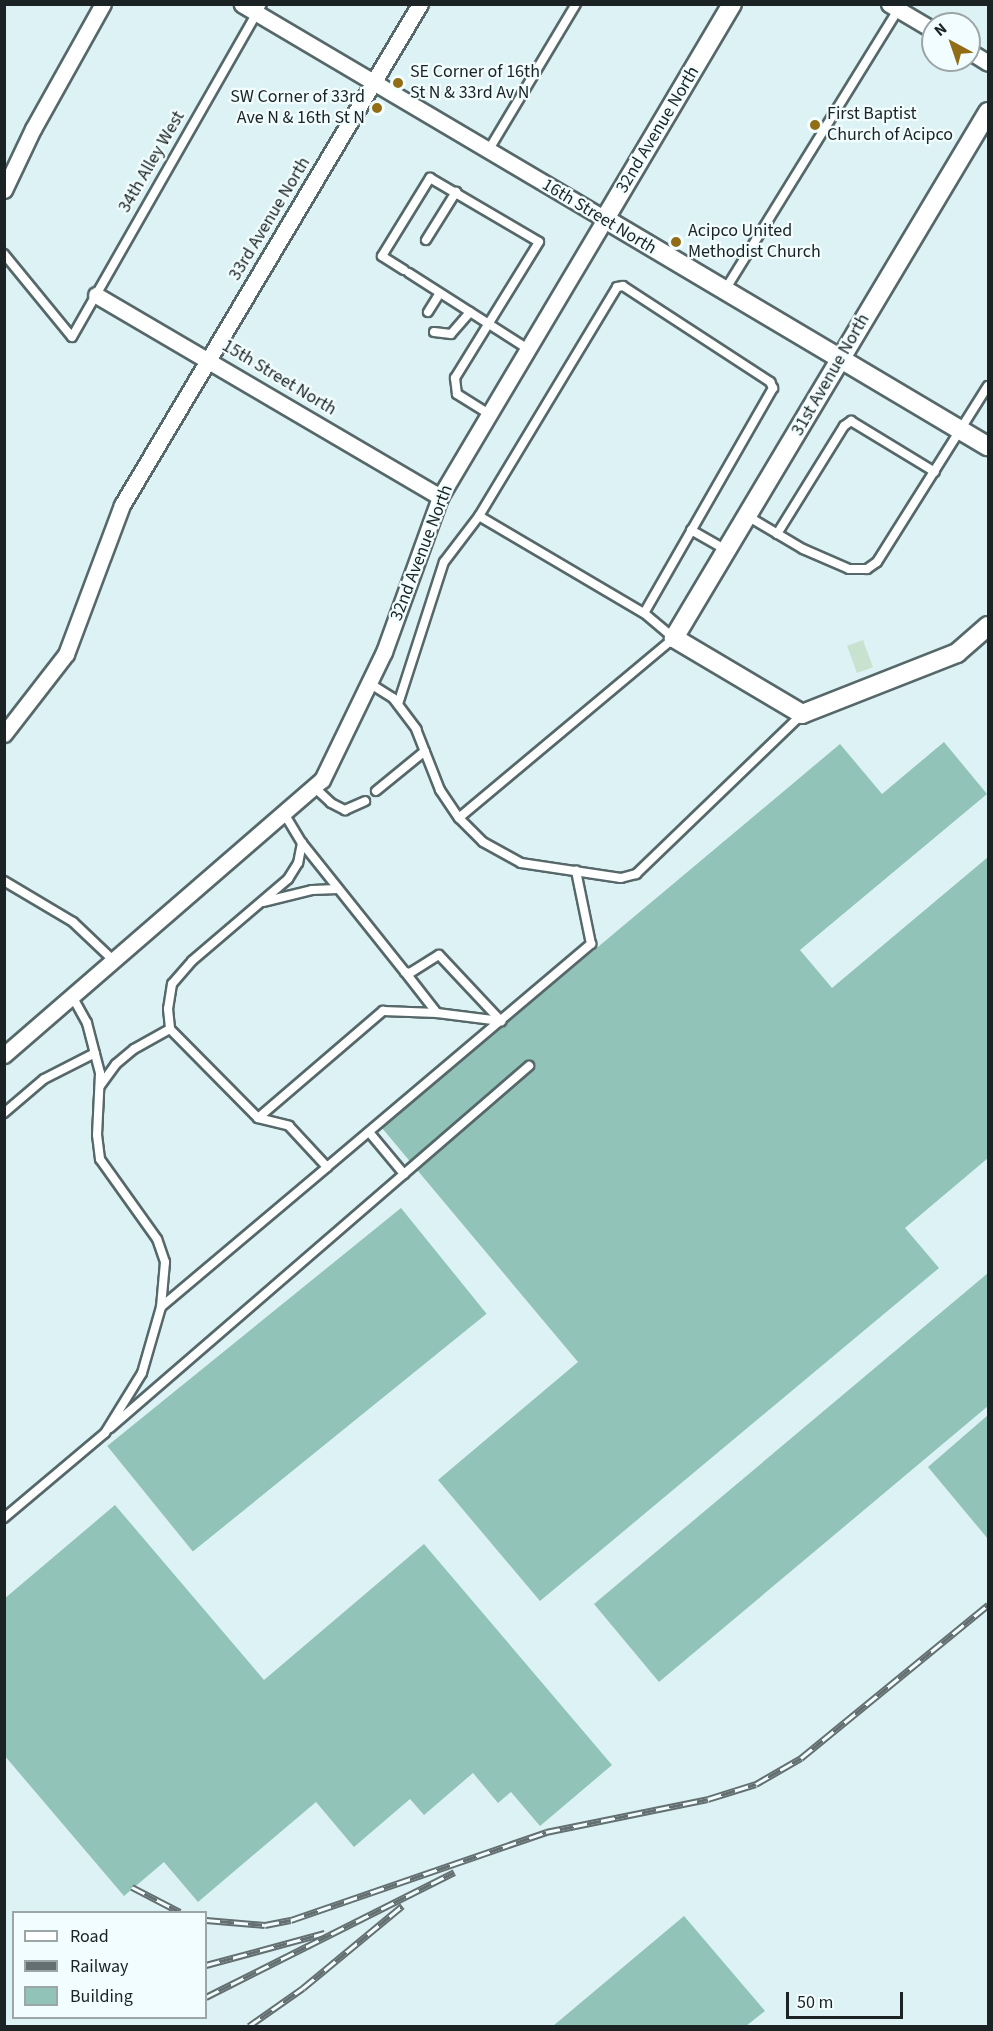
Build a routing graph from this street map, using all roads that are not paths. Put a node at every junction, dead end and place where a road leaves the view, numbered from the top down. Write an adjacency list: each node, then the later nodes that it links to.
1 (104, 4): 12 (street)
2 (242, 4): 7 (street, 16th Street North)
3 (420, 4): 9 (street, 33rd Avenue North)
4 (576, 4): 11 (lane)
5 (732, 4): 14 (street, 32nd Avenue North)
6 (893, 7): 8 (street); 17 (lane)
7 (259, 9): 9 (street, 16th Street North); 19 (lane, 34th Alley West)
8 (921, 23)
9 (373, 83): 11 (street, 16th Street North); 25 (street, 33rd Avenue North)
10 (988, 112): 26 (street, 31st Avenue North)
11 (488, 151): 14 (street, 16th Street North)
12 (4, 190)
13 (456, 192): 15 (lane); 18 (lane); 22 (lane)
14 (605, 219): 17 (street, 16th Street North); 24 (street, 32nd Avenue North)
15 (426, 240)
16 (4, 254): 19 (lane, 34th Alley West)
17 (724, 291): 26 (street, 16th Street North)
18 (440, 293): 20 (lane); 21 (lane)
19 (96, 295): 25 (street, 15th Street North)
20 (428, 312)
21 (470, 312): 22 (lane); 23 (lane)
22 (488, 323): 24 (lane); 28 (lane)
23 (434, 332)
24 (528, 349): 28 (street, 32nd Avenue North)
25 (209, 360): 32 (street, 15th Street North); 44 (street, 33rd Avenue North)
26 (838, 360): 29 (street, 16th Street North); 34 (street, 31st Avenue North)
27 (988, 386): 29 (lane)
28 (489, 414): 32 (street, 32nd Avenue North)
29 (962, 430): 30 (street, 16th Street North); 31 (lane)
30 (988, 446)
31 (935, 472): 36 (lane); 36 (lane)
32 (440, 497): 41 (street, 32nd Avenue North)
33 (479, 516): 35 (lane); 38 (lane); 42 (lane)
34 (749, 517): 36 (lane); 37 (street, 31st Avenue North)
35 (691, 530): 37 (lane); 38 (lane)
36 (777, 534)
37 (729, 552): 40 (street, 31st Avenue North)
38 (644, 613): 40 (lane)
39 (988, 627): 43 (street)
40 (674, 638): 43 (street); 50 (lane)
41 (369, 683): 42 (lane); 46 (street, 32nd Avenue North)
42 (398, 704): 45 (lane)
43 (802, 714): 52 (lane)
44 (4, 734)
45 (425, 751): 47 (lane); 50 (lane)
46 (314, 787): 48 (lane); 49 (street, 32nd Avenue North)
47 (376, 791)
48 (364, 801)
49 (285, 815): 51 (lane); 56 (street, 32nd Avenue North)
50 (459, 818): 52 (lane)
51 (302, 843): 54 (lane); 55 (lane)
52 (576, 871): 60 (lane)
53 (4, 881): 56 (lane)
54 (338, 889): 55 (lane); 57 (lane)
55 (261, 903): 61 (lane)
56 (113, 960): 58 (street, 32nd Avenue North)
57 (405, 972): 59 (lane); 60 (lane)
58 (72, 996): 62 (lane); 63 (street, 32nd Avenue North)
59 (437, 1013): 60 (lane); 67 (lane)
60 (501, 1021): 68 (lane)
61 (170, 1029): 65 (lane); 67 (lane)
62 (95, 1053): 65 (lane); 66 (lane)
63 (4, 1054)
64 (529, 1066): 70 (lane)
65 (99, 1087): 71 (lane)
66 (4, 1113)
67 (258, 1118): 69 (lane)
68 (369, 1132): 69 (lane); 70 (lane)
69 (327, 1167): 71 (lane)
70 (404, 1174): 72 (lane)
71 (161, 1307): 72 (lane)
72 (105, 1433): 73 (lane)
73 (4, 1518)

